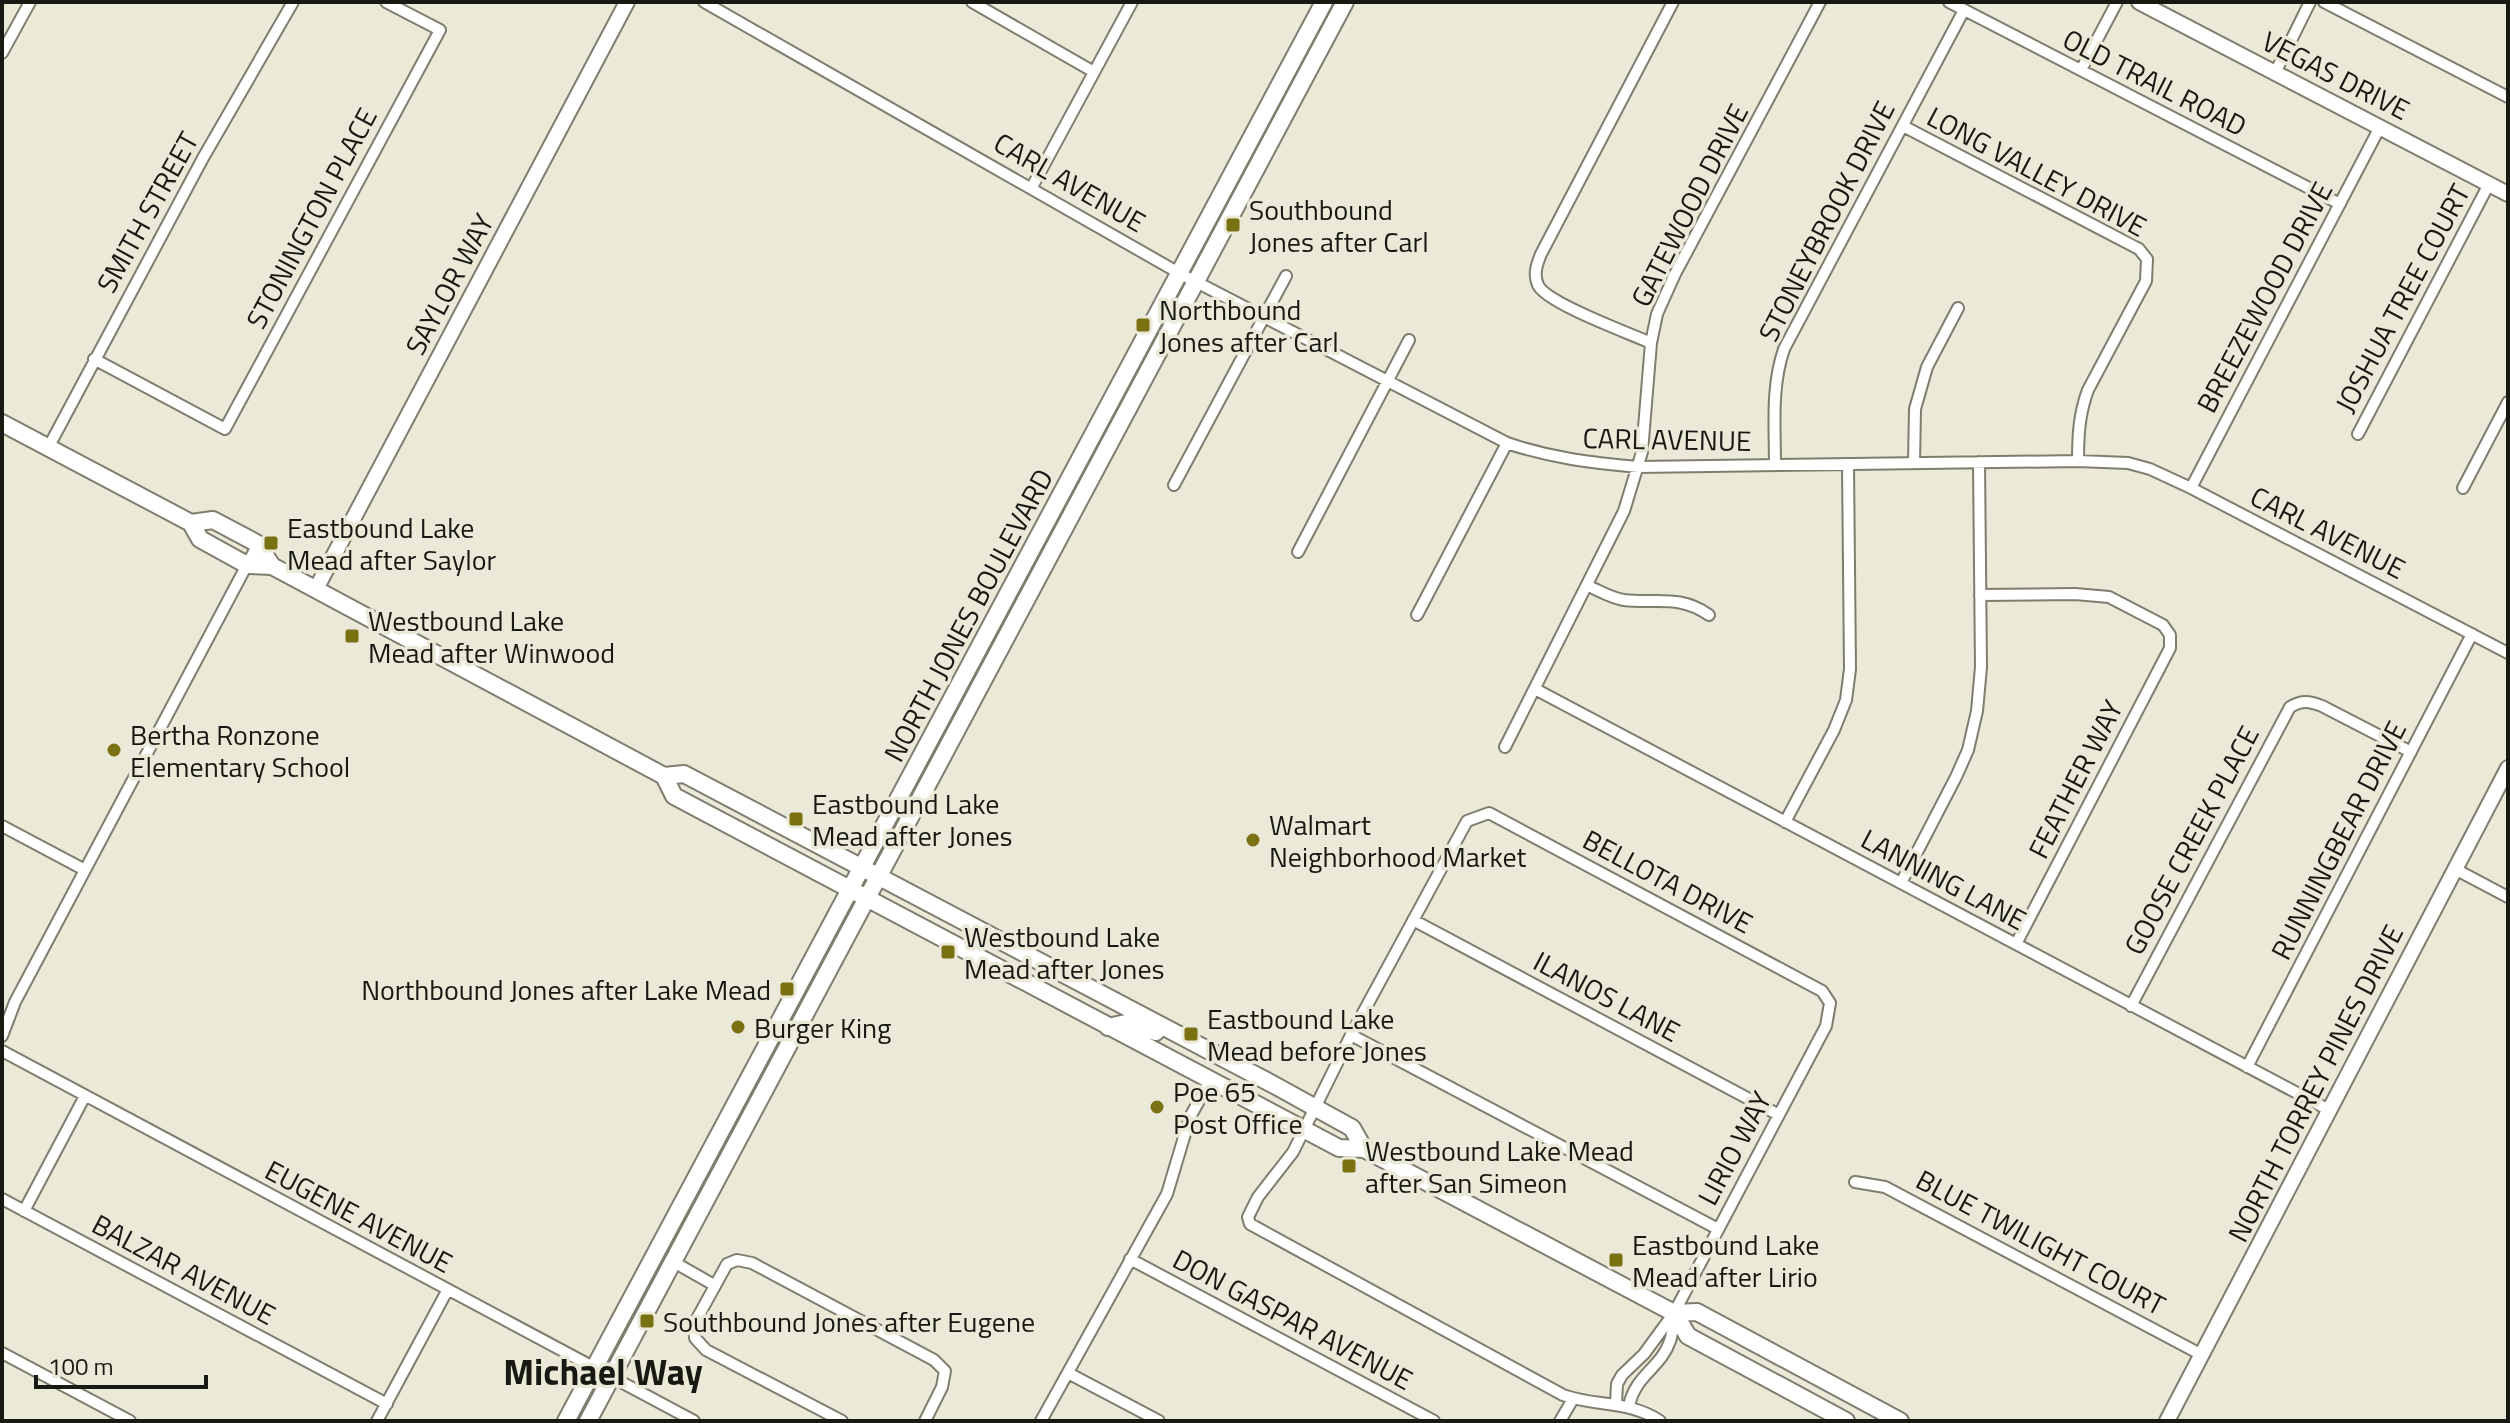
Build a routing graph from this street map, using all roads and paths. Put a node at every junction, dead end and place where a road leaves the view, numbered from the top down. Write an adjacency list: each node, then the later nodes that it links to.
1 (30, 2): 18 (street)
2 (293, 2): 36 (street, SMITH STREET)
3 (386, 2): 36 (street, STONINGTON PLACE)
4 (627, 2): 60 (main road, SAYLOR WAY)
5 (704, 2): 26 (street, CARL AVENUE)
6 (972, 2): 20 (street)
7 (1132, 2): 20 (street)
8 (1324, 2): 29 (main road, NORTH JONES BOULEVARD)
9 (1345, 2): 31 (main road, NORTH JONES BOULEVARD)
10 (1673, 2): 35 (street)
11 (1820, 2): 35 (street, GATEWOOD DRIVE)
12 (1949, 2): 17 (street, OLD TRAIL ROAD)
13 (2117, 2): 19 (street)
14 (2139, 2): 21 (main road, VEGAS DRIVE)
15 (2310, 2): 21 (street)
16 (2324, 2): 22 (street)
17 (1964, 10): 19 (street, OLD TRAIL ROAD); 23 (street, STONEYBROOK DRIVE)
18 (2, 53)
19 (2081, 70): 28 (street, OLD TRAIL ROAD)
20 (1094, 72): 26 (street)
21 (2275, 73): 24 (main road, VEGAS DRIVE)
22 (2508, 97)
23 (1903, 126): 43 (street, LONG VALLEY DRIVE); 47 (street, STONEYBROOK DRIVE)
24 (2380, 127): 25 (main road, VEGAS DRIVE); 28 (street, BREEZEWOOD DRIVE)
25 (2489, 184): 27 (main road, VEGAS DRIVE); 40 (street, JOSHUA TREE COURT)
26 (1032, 187): 29 (street, CARL AVENUE)
27 (2508, 194)
28 (2340, 204): 50 (street, BREEZEWOOD DRIVE)
29 (1179, 273): 31 (street, CARL AVENUE); 52 (main road, NORTH JONES BOULEVARD)
30 (1286, 276): 33 (street)
31 (1197, 282): 33 (street, CARL AVENUE); 61 (main road, NORTH JONES BOULEVARD)
32 (1958, 308): 45 (street)
33 (1264, 318): 37 (street, CARL AVENUE); 49 (street)
34 (1409, 340): 37 (street)
35 (1651, 343): 48 (street, GATEWOOD DRIVE)
36 (94, 359): 42 (street, SMITH STREET)
37 (1386, 381): 41 (street, CARL AVENUE); 55 (street)
38 (2508, 402): 51 (street)
39 (2, 423): 42 (main road)
40 (2358, 434)
41 (1507, 443): 48 (street, CARL AVENUE); 63 (street)
42 (48, 448): 53 (main road)
43 (2078, 461): 44 (street, CARL AVENUE); 50 (street, CARL AVENUE)
44 (1979, 462): 45 (street, CARL AVENUE); 62 (street)
45 (1914, 463): 46 (street, CARL AVENUE)
46 (1848, 464): 47 (street, CARL AVENUE); 73 (street)
47 (1775, 465): 48 (street, CARL AVENUE)
48 (1638, 467): 59 (street, GATEWOOD DRIVE)
49 (1174, 485)
50 (2191, 488): 65 (street, CARL AVENUE)
51 (2463, 488)
52 (1052, 512): 58 (main road, NORTH JONES BOULEVARD); 61 (main road)
53 (191, 523): 54 (main road); 56 (main road)
54 (258, 544): 56 (street); 57 (main road)
55 (1298, 552)
56 (247, 565): 57 (main road); 76 (street)
57 (272, 566): 60 (main road)
58 (1020, 573): 66 (main road); 77 (main road, NORTH JONES BOULEVARD)
59 (1588, 586): 64 (street); 68 (street, GATEWOOD DRIVE)
60 (316, 589): 72 (main road)
61 (1029, 595): 66 (main road, NORTH JONES BOULEVARD)
62 (1980, 595): 78 (street); 82 (street, FEATHER WAY)
63 (1417, 615)
64 (1709, 615)
65 (2472, 634): 67 (street, CARL AVENUE); 70 (street, RUNNINGBEAR DRIVE)
66 (999, 649): 77 (main road, NORTH JONES BOULEVARD)
67 (2508, 653)
68 (1535, 689): 69 (street, GATEWOOD DRIVE); 73 (street, LANNING LANE)
69 (1505, 747)
70 (2411, 752): 86 (street, GOOSE CREEK PLACE); 92 (street, RUNNINGBEAR DRIVE)
71 (2508, 768): 75 (main road, NORTH TORREY PINES DRIVE)
72 (664, 776): 77 (main road); 79 (main road)
73 (1785, 822): 78 (street, LANNING LANE)
74 (2, 826): 76 (street)
75 (2455, 869): 80 (street); 97 (main road, NORTH TORREY PINES DRIVE)
76 (85, 870): 89 (street)
77 (870, 872): 79 (main road, NORTH JONES BOULEVARD); 85 (main road)
78 (1901, 883): 82 (street, LANNING LANE)
79 (859, 894): 83 (main road); 101 (main road, NORTH JONES BOULEVARD); 103 (main road, NORTH JONES BOULEVARD)
80 (2508, 897)
81 (1413, 920): 84 (street, BELLOTA DRIVE); 88 (street); 98 (street, ILANOS LANE)
82 (2016, 944): 86 (street, LANNING LANE)
83 (1029, 984): 85 (main road); 87 (main road)
84 (1830, 1003): 98 (street, LIRIO WAY)
85 (1120, 1005): 90 (main road)
86 (2131, 1006): 92 (street, LANNING LANE)
87 (1108, 1027): 90 (main road); 93 (main road)
88 (1351, 1035): 96 (street); 106 (street)
89 (2, 1036)
90 (1179, 1037): 94 (main road)
91 (2, 1051): 95 (street, EUGENE AVENUE)
92 (2247, 1067): 97 (street, LANNING LANE)
93 (1210, 1081): 94 (main road); 99 (main road); 107 (street)
94 (1276, 1086): 96 (main road)
95 (85, 1096): 105 (street); 110 (street, EUGENE AVENUE)
96 (1315, 1107): 99 (street); 100 (main road)
97 (2331, 1111): 113 (main road, NORTH TORREY PINES DRIVE)
98 (1779, 1115): 106 (street, LIRIO WAY)
99 (1304, 1129): 100 (main road); 118 (street)
100 (1364, 1149): 111 (main road)
101 (696, 1175): 103 (main road); 114 (main road, NORTH JONES BOULEVARD)
102 (1855, 1182): 113 (street, BLUE TWILIGHT COURT)
103 (713, 1185): 108 (main road, NORTH JONES BOULEVARD)
104 (2, 1199): 105 (street, BALZAR AVENUE)
105 (24, 1211): 119 (street, BALZAR AVENUE)
106 (1718, 1229): 111 (street, LIRIO WAY)
107 (1130, 1259): 115 (street); 133 (street, DON GASPAR AVENUE)
108 (672, 1261): 109 (street); 116 (main road, NORTH JONES BOULEVARD)
109 (714, 1285): 129 (street); 130 (street)
110 (447, 1291): 114 (street, EUGENE AVENUE); 119 (street)
111 (1674, 1313): 117 (main road); 120 (street); 121 (street); 122 (main road)
112 (2, 1353): 124 (street)
113 (2202, 1355): 138 (main road, NORTH TORREY PINES DRIVE)
114 (594, 1368): 116 (street, EUGENE AVENUE); 126 (main road, NORTH JONES BOULEVARD)
115 (1068, 1373): 131 (street); 132 (street)
116 (611, 1377): 123 (street, EUGENE AVENUE); 127 (main road, NORTH JONES BOULEVARD)
117 (1835, 1386): 122 (main road); 137 (main road)
118 (1573, 1399): 120 (street); 134 (street)
119 (387, 1404): 125 (street)
120 (1616, 1404): 121 (street)
121 (1629, 1406): 135 (street)
122 (1823, 1409): 136 (main road)
123 (674, 1416): 128 (street, EUGENE AVENUE)
124 (130, 1421)
125 (377, 1421)
126 (566, 1421)
127 (588, 1421)
128 (694, 1421)
129 (842, 1421)
130 (925, 1421)
131 (1041, 1421)
132 (1159, 1421)
133 (1434, 1421)
134 (1560, 1421)
135 (1660, 1421)
136 (1846, 1421)
137 (1900, 1421)
138 (2167, 1421)

